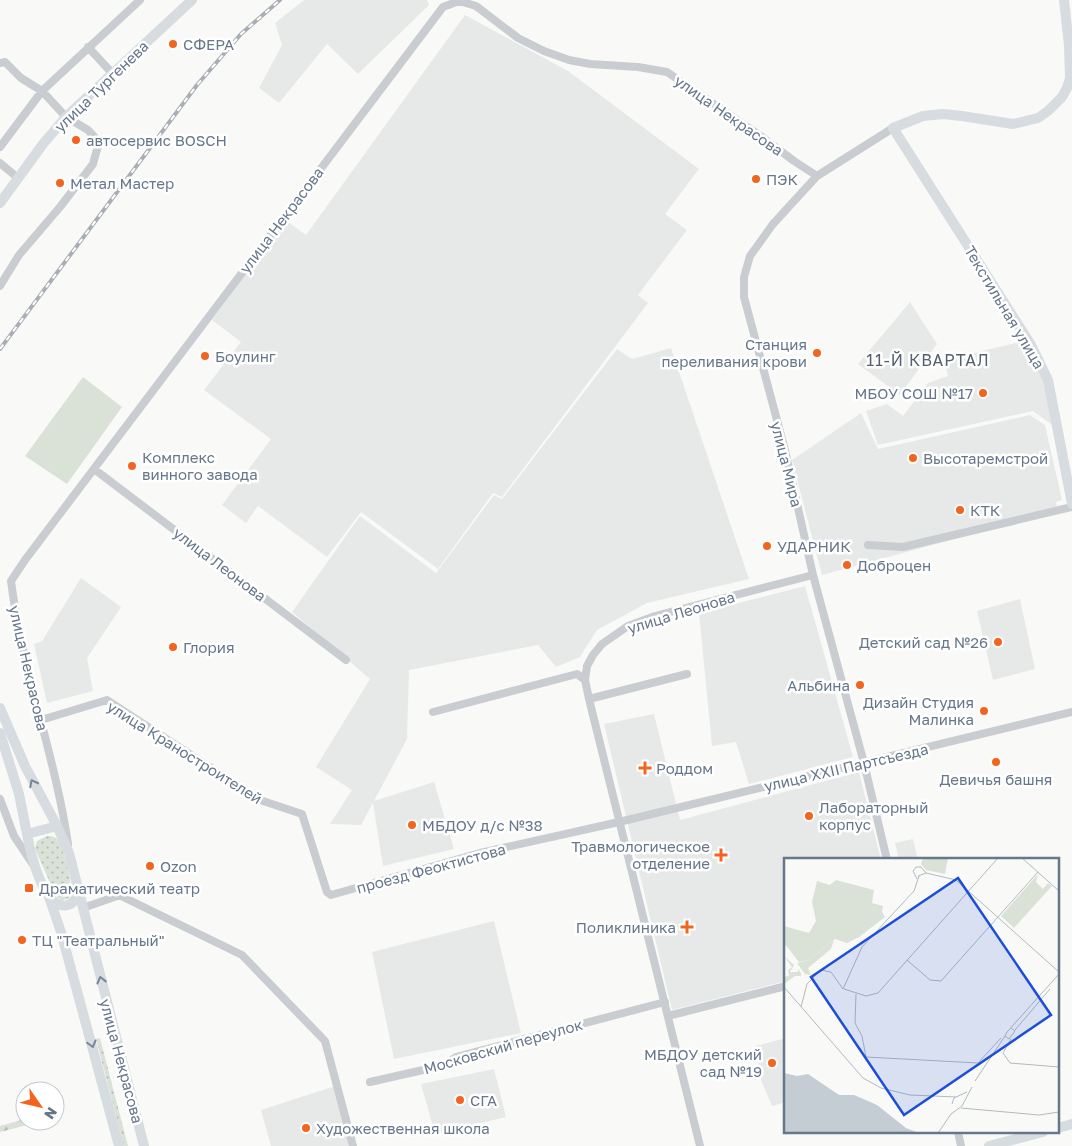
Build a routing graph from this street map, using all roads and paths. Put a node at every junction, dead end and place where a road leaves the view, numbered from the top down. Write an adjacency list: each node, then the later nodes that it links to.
1 (140, 0): 4 (street)
2 (191, 0): 6 (main road, улица Тургенева)
3 (1064, 0): 9 (main road)
4 (88, 47): 6 (street); 7 (street)
5 (0, 64): 7 (street)
6 (112, 73): 8 (main road, улица Тургенева)
7 (42, 91): 8 (street); 10 (street)
8 (66, 117): 13 (main road, улица Тургенева); 15 (street)
9 (893, 128): 12 (street, улица Мира); 17 (main road, Текстильная улица)
10 (0, 148)
11 (0, 163): 13 (street)
12 (817, 176): 16 (street, улица Некрасова); 19 (street, улица Мира)
13 (18, 178): 14 (main road, улица Тургенева)
14 (0, 203)
15 (0, 286)
16 (94, 469): 20 (street, улица Леонова); 27 (street, улица Некрасова)
17 (1072, 505): 18 (street)
18 (868, 546)
19 (813, 575): 22 (street, улица Леонова); 29 (street, улица Мира)
20 (346, 660)
21 (687, 674): 23 (street)
22 (585, 680): 23 (street); 25 (street)
23 (589, 699): 32 (street)
24 (0, 708): 33 (main road, улица Некрасова, one-way to 24)
25 (433, 712)
26 (1072, 712): 29 (street, улица XXII Партсъезда)
27 (41, 720): 31 (street, улица Некрасова); 40 (street, улица Краностроителей)
28 (2, 737): 34 (main road, улица Некрасова)
29 (864, 763): 32 (street, улица XXII Партсъезда); 37 (street, улица Мира)
30 (0, 799): 35 (street)
31 (64, 816): 33 (street); 36 (street, улица Некрасова)
32 (619, 822): 40 (street, проезд Феоктистова); 44 (street)
33 (57, 826): 34 (main road); 36 (main road, улица Некрасова)
34 (27, 834): 35 (street); 38 (main road, улица Некрасова)
35 (14, 836): 38 (street)
36 (69, 854): 39 (main road, улица Некрасова)
37 (887, 858)
38 (37, 871): 41 (main road, улица Некрасова)
39 (78, 890): 41 (main road); 42 (main road, улица Некрасова)
40 (331, 895)
41 (49, 896): 48 (main road, улица Некрасова, one-way to 48)
42 (82, 908): 49 (main road, улица Некрасова, one-way to 42); 50 (street)
43 (784, 987): 45 (street)
44 (665, 1002): 45 (street); 46 (street, Московский переулок)
45 (668, 1016): 51 (street)
46 (370, 1082)
47 (1035, 1134): 52 (main road)
48 (119, 1146)
49 (144, 1146)
50 (352, 1146)
51 (700, 1146)
52 (989, 1146)

